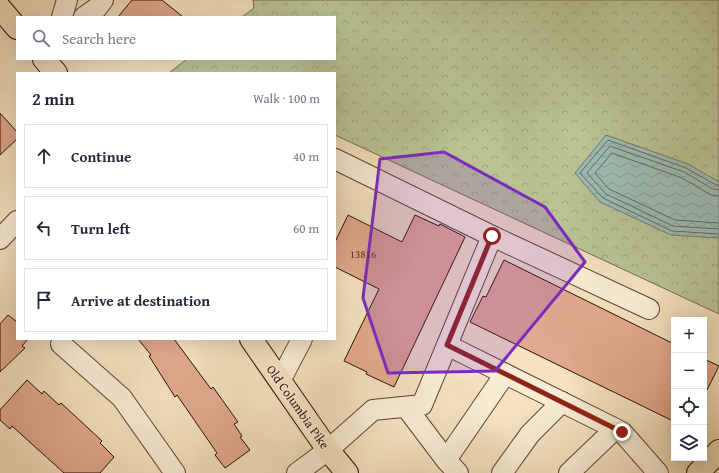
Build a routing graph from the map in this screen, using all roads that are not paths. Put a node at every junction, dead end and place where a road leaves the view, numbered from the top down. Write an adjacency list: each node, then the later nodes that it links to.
1 (67, 0): 4 (street)
2 (103, 0): 5 (street)
3 (0, 8): 6 (main road)
4 (62, 16)
5 (85, 16)
6 (16, 27)
7 (45, 60): 8 (main road)
8 (55, 72)
9 (336, 159): 11 (street)
10 (16, 221): 12 (street)
11 (492, 236): 13 (street); 17 (street)
12 (0, 239)
13 (649, 309)
14 (252, 340): 19 (main road, Old Columbia Pike)
15 (301, 340): 19 (street)
16 (61, 344): 26 (street)
17 (447, 345): 18 (street); 21 (street)
18 (505, 374): 20 (street); 25 (street)
19 (280, 381): 23 (main road, Old Columbia Pike)
20 (562, 402): 22 (street); 29 (street)
21 (406, 407): 23 (street); 25 (street)
22 (615, 428): 30 (street); 31 (street)
23 (328, 450): 27 (street); 28 (main road, Old Columbia Pike)
24 (719, 451): 32 (main road)
25 (452, 466)
26 (165, 469)
27 (296, 473)
28 (347, 473)
29 (502, 473)
30 (569, 473)
31 (658, 473)
32 (698, 473)

